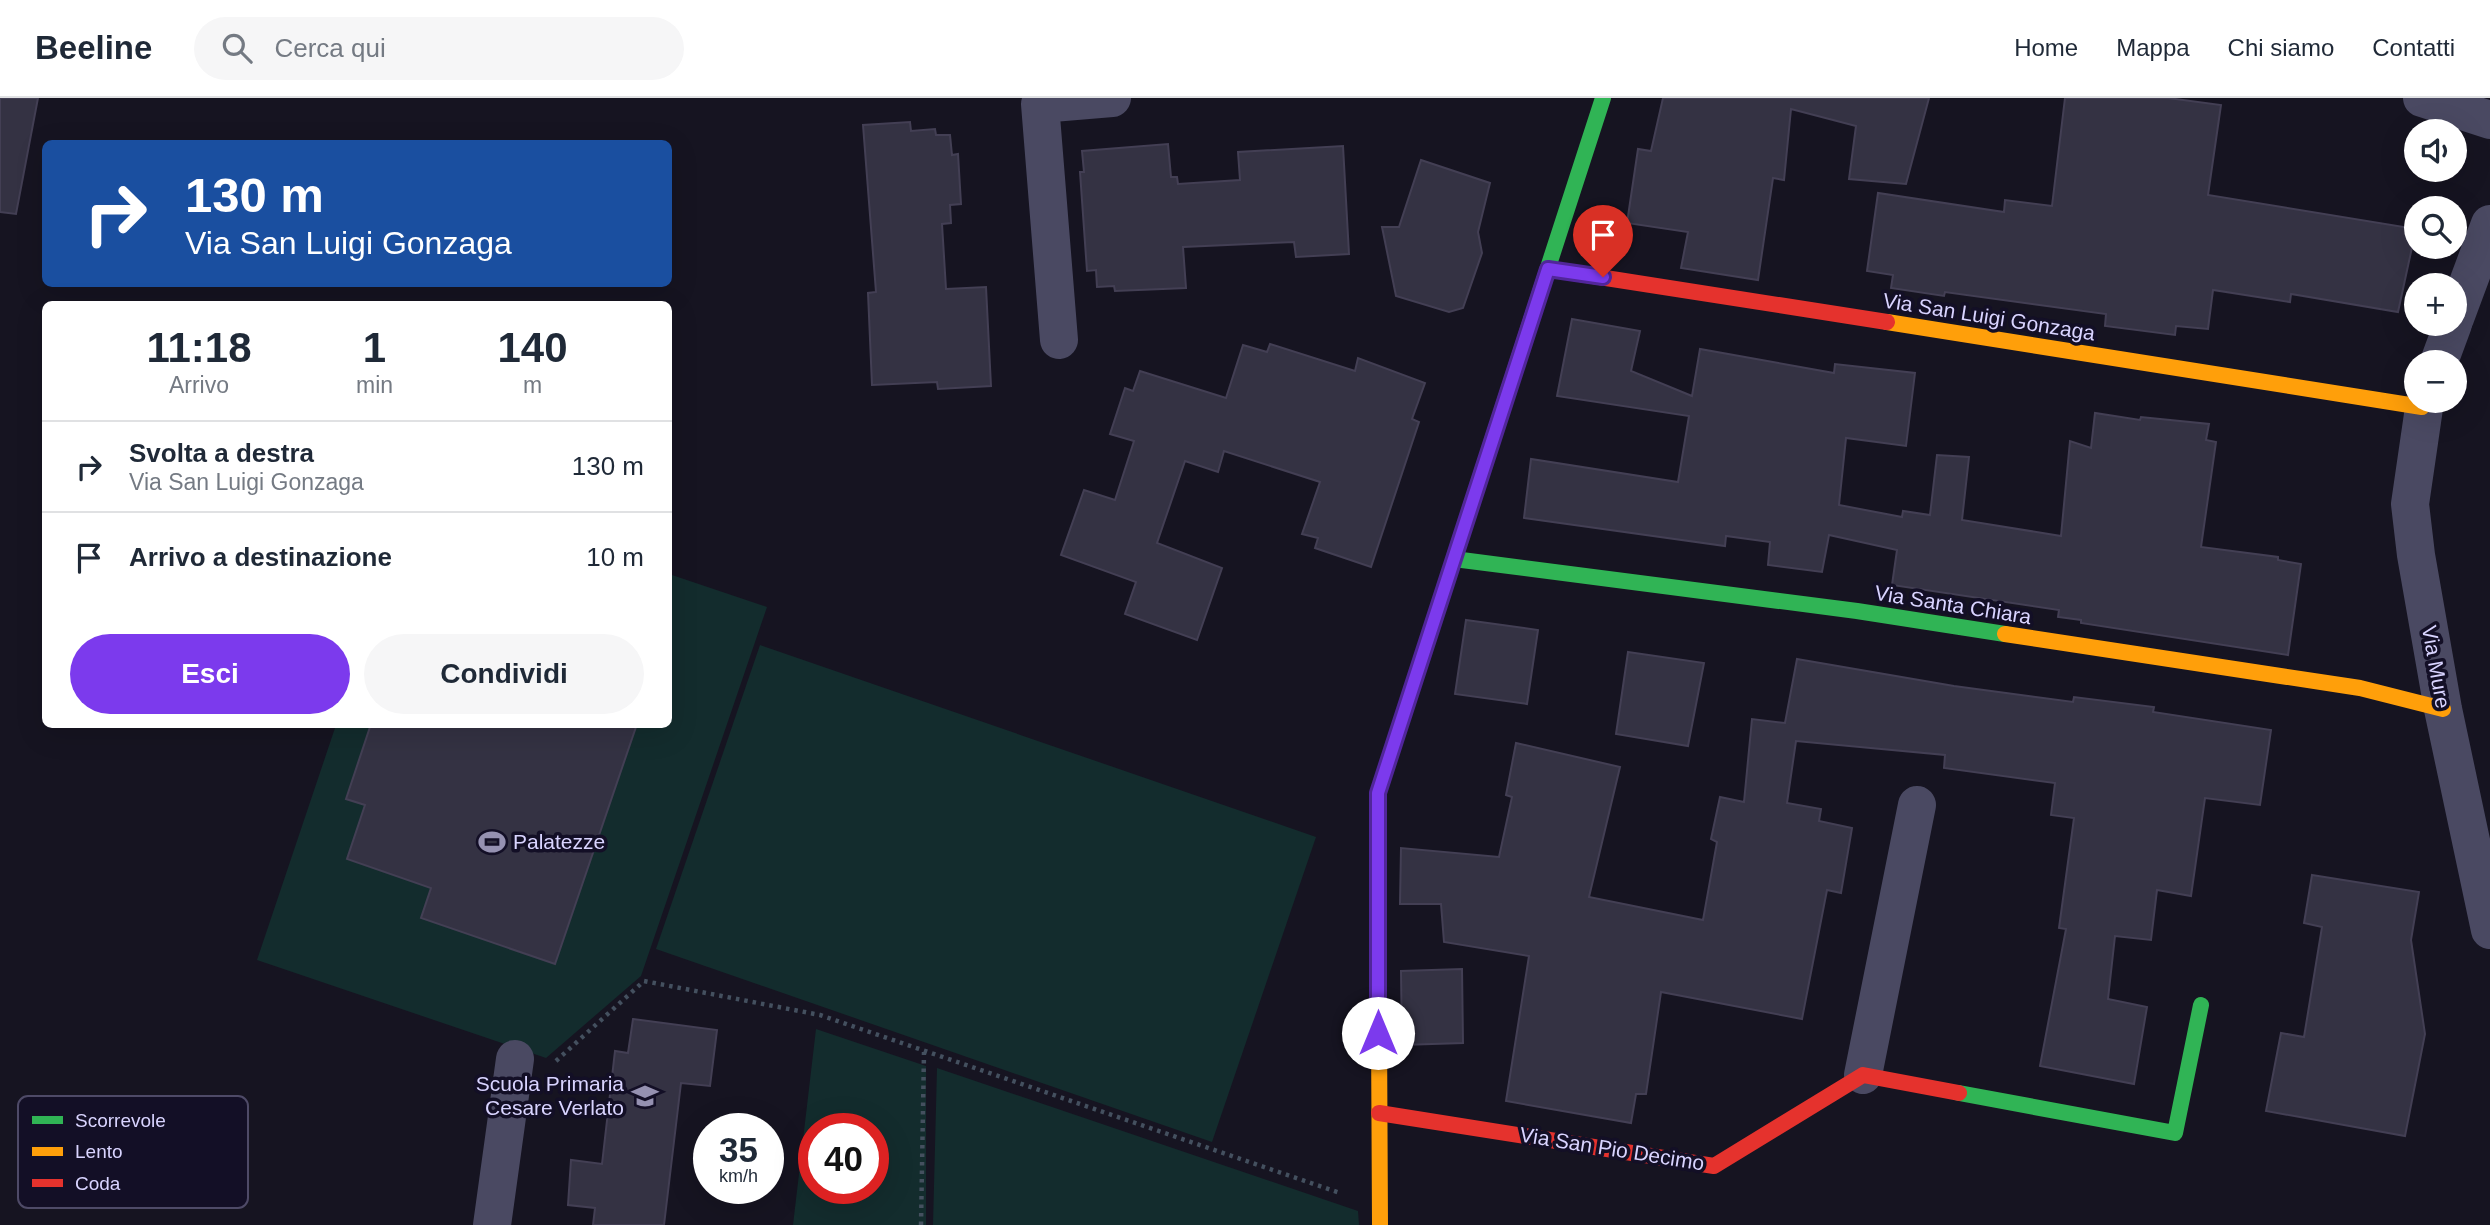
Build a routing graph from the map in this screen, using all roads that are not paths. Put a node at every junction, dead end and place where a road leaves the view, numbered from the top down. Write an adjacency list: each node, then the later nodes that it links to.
1 (1112, 98): 4 (street)
2 (1603, 98): 7 (street)
3 (2422, 98): 5 (street)
4 (1040, 101): 9 (street)
5 (2490, 120)
6 (2490, 224): 8 (street)
7 (1548, 269): 10 (street, Via San Luigi Gonzaga); 12 (street)
8 (2467, 286)
9 (1059, 340)
10 (2404, 401)
11 (2422, 413): 13 (street, Via Mure)
12 (1454, 559): 13 (street, Via Santa Chiara); 19 (street)
13 (2443, 709): 15 (street, Via Mure)
14 (1917, 805): 18 (street)
15 (2490, 930)
16 (2201, 1005): 18 (street)
17 (515, 1059): 20 (street)
18 (1863, 1075): 19 (street, Via San Pio Decimo)
19 (1379, 1113): 21 (street)
20 (492, 1225)
21 (1380, 1225)

